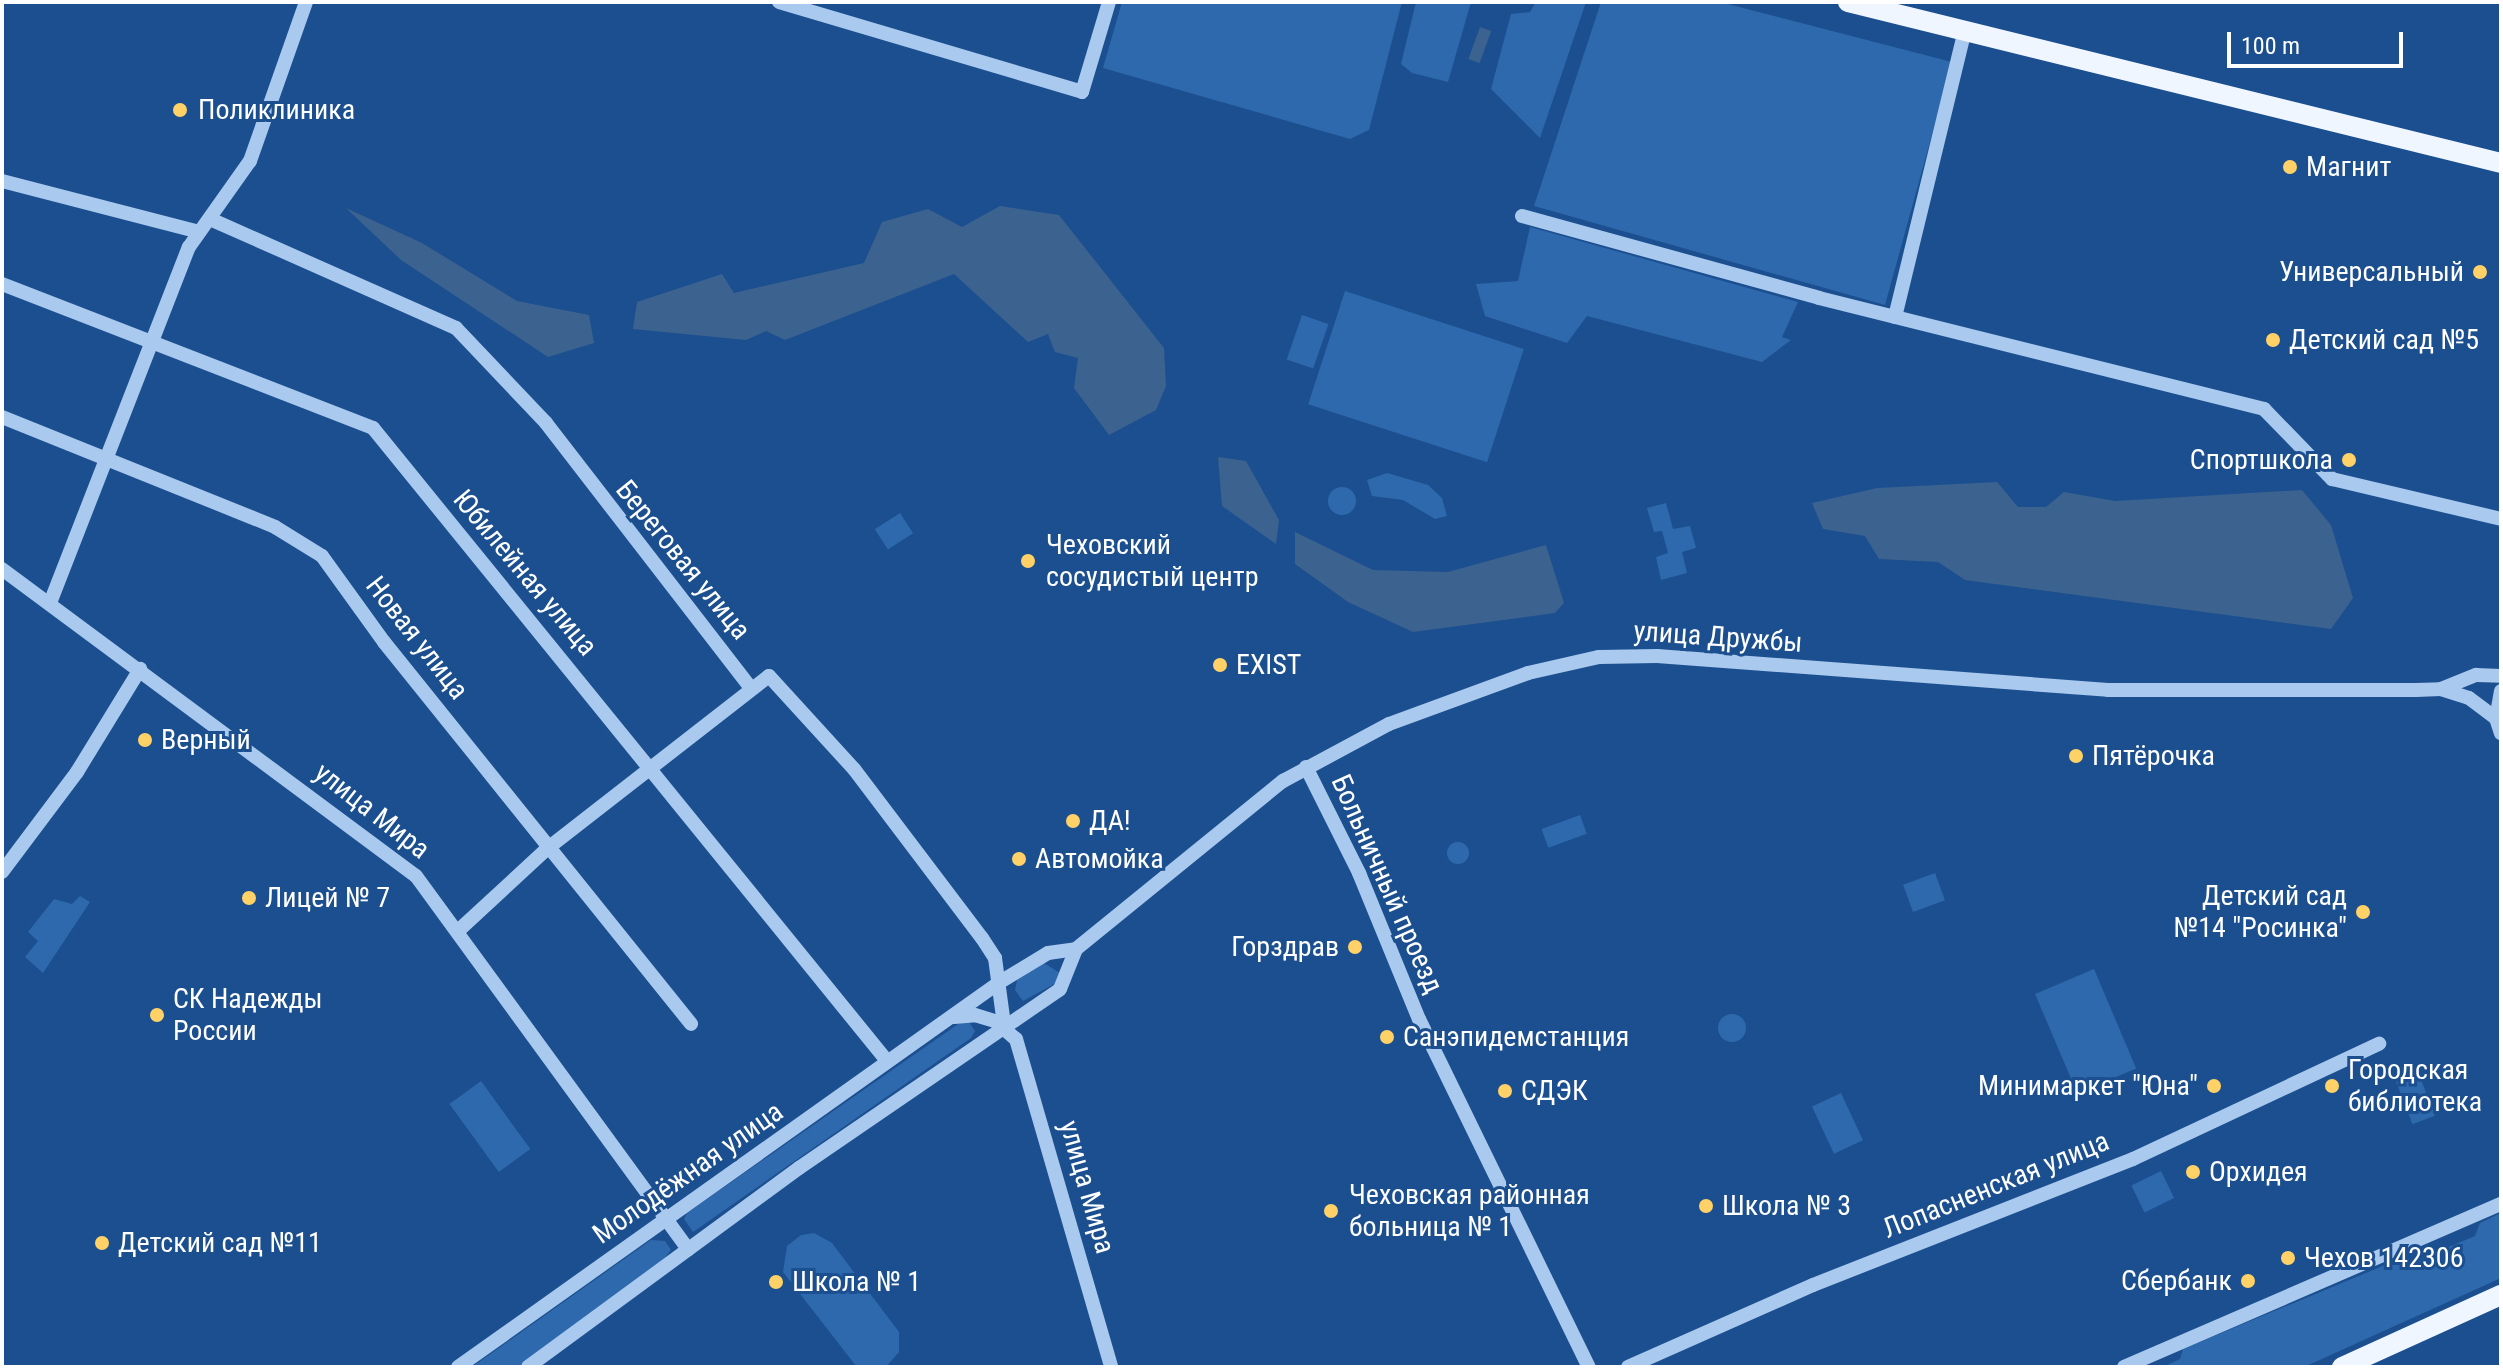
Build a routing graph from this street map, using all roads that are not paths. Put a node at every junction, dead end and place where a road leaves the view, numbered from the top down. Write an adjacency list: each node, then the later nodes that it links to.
1 (306, 2): 9 (street)
2 (779, 2): 3 (street)
3 (1109, 2)
4 (1848, 2): 5 (main road)
5 (1964, 33): 6 (main road); 12 (street)
6 (2501, 163)
7 (2, 181): 10 (street)
8 (1522, 216): 12 (street)
9 (210, 219): 10 (street); 21 (street, Береговая улица)
10 (199, 232): 13 (street)
11 (2, 284): 13 (street, Юбилейная улица)
12 (1895, 317): 16 (street)
13 (153, 341): 15 (street); 26 (street, Юбилейная улица)
14 (2, 417): 15 (street, Новая улица)
15 (109, 459): 18 (street); 28 (street, Новая улица)
16 (2501, 519)
17 (2, 569): 18 (street, улица Мира)
18 (50, 603): 19 (street, улица Мира)
19 (140, 669): 29 (street); 30 (street, улица Мира)
20 (2501, 676): 22 (street, улица Дружбы)
21 (750, 687): 26 (street); 32 (street)
22 (2441, 689): 24 (street, улица Дружбы); 27 (street, улица Дружбы)
23 (2501, 691): 24 (street)
24 (2496, 718): 25 (street)
25 (2501, 733)
26 (651, 766): 28 (street); 38 (street, Юбилейная улица)
27 (1306, 767): 31 (street, улица Дружбы); 46 (street, Больничный проезд)
28 (548, 848): 30 (street); 34 (street, Новая улица)
29 (2, 872)
30 (459, 930): 40 (street, улица Мира)
31 (1076, 949): 32 (street, улица Дружбы); 35 (street, улица Дружбы)
32 (1000, 982): 33 (street, Молодёжная улица); 35 (street)
33 (954, 1017): 35 (street); 37 (street); 38 (street, Молодёжная улица)
34 (691, 1024)
35 (1004, 1025): 37 (street); 45 (street, улица Мира)
36 (2379, 1044): 47 (street, Лопасненская улица)
37 (975, 1045): 41 (street)
38 (887, 1061): 40 (street, Молодёжная улица)
39 (2501, 1204): 48 (street)
40 (668, 1220): 41 (street, улица Мира); 43 (street, Молодёжная улица)
41 (688, 1249): 44 (street)
42 (2501, 1295): 49 (main road)
43 (458, 1367)
44 (528, 1367)
45 (1111, 1367)
46 (1589, 1367)
47 (1628, 1367)
48 (2124, 1367)
49 (2342, 1367)

